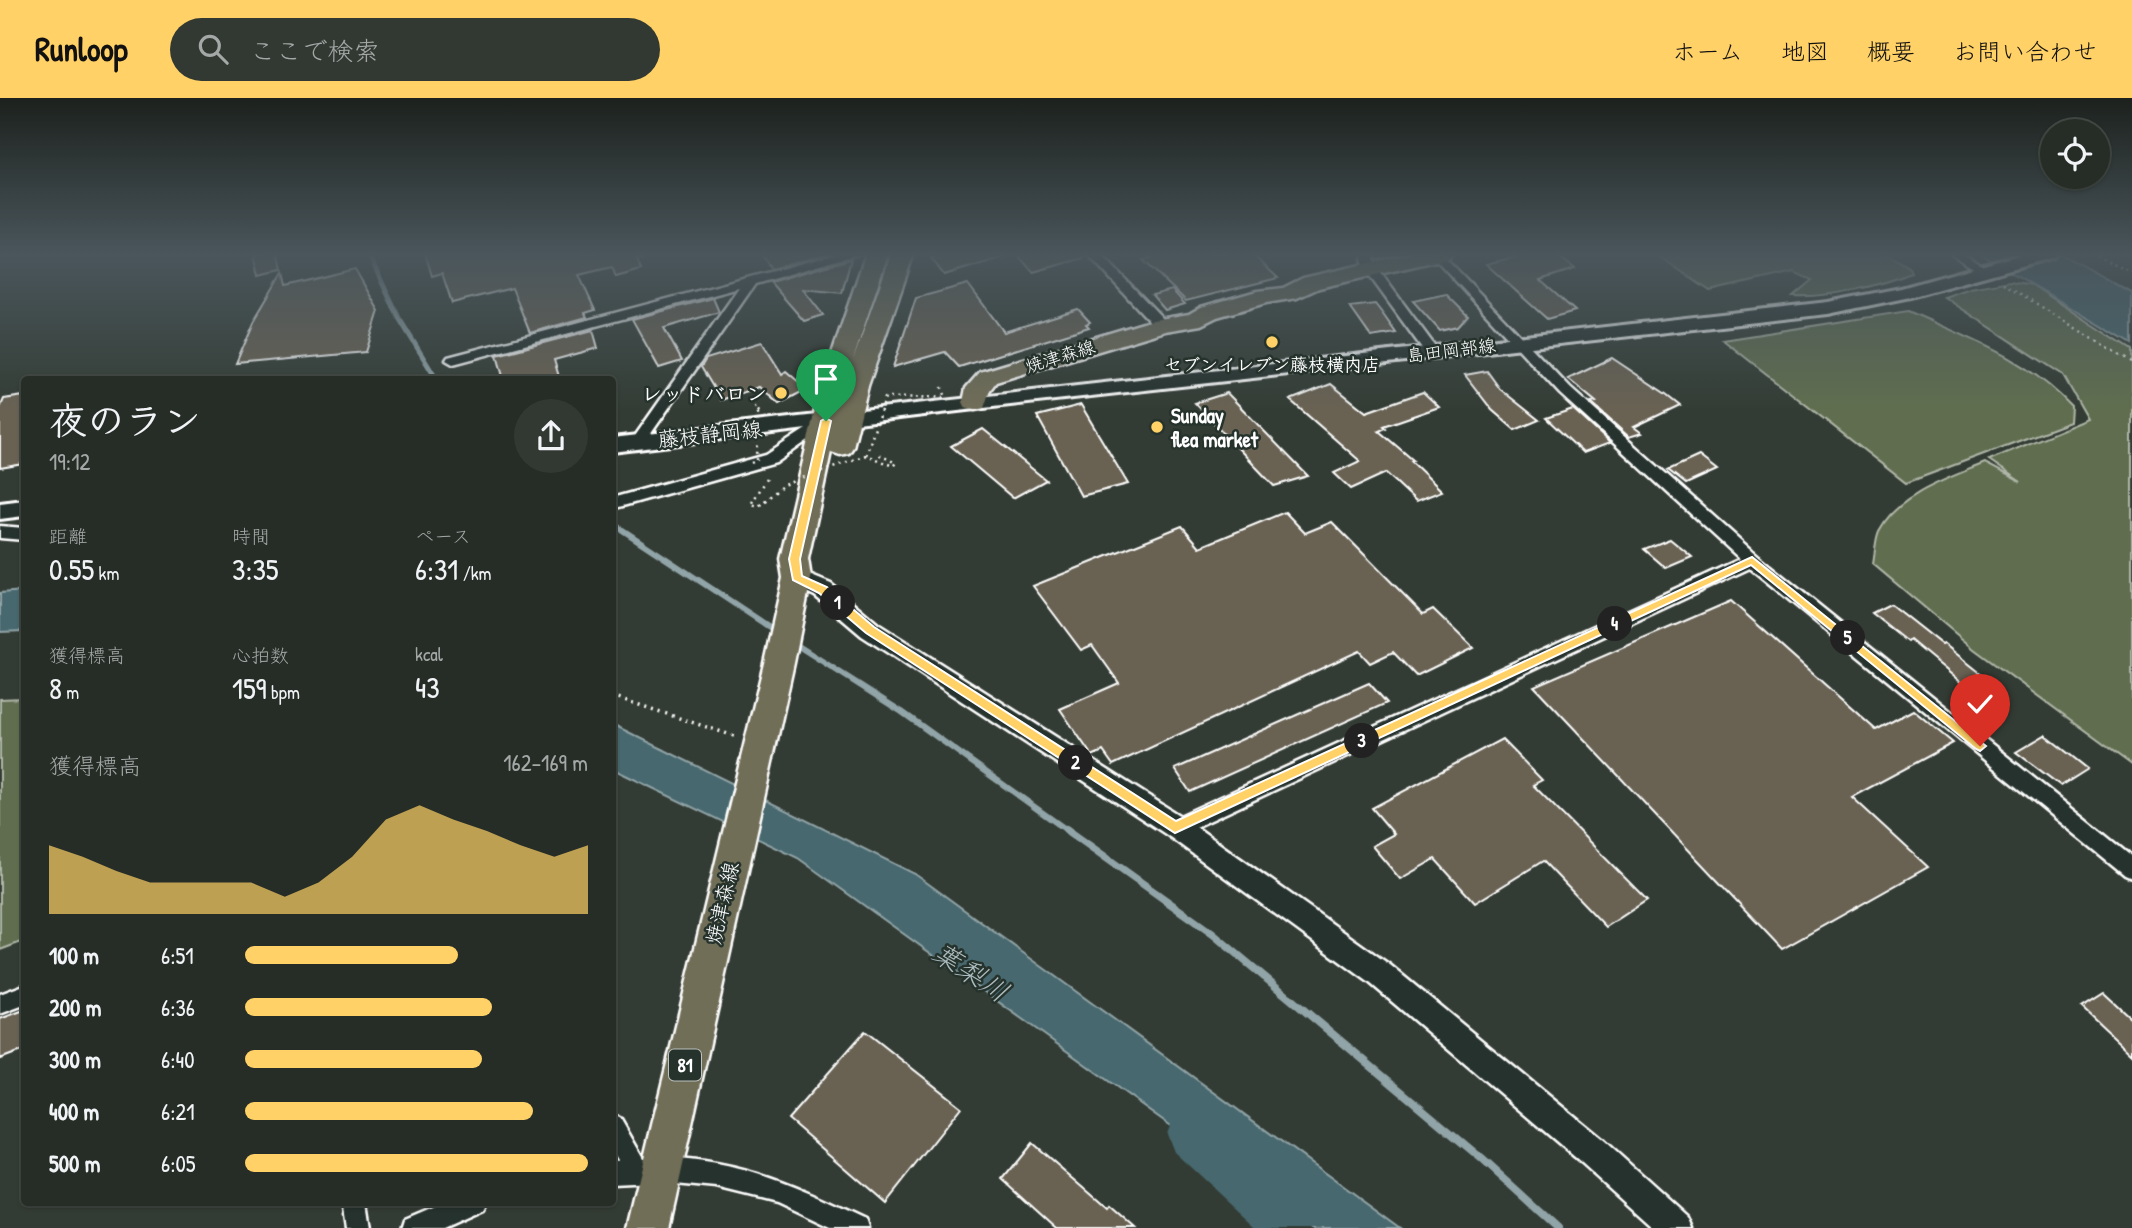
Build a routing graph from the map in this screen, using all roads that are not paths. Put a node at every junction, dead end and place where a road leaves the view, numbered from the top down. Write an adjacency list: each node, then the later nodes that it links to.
1 (653, 306): 13 (street)
2 (733, 306): 16 (street)
3 (860, 306): 15 (main road, 焼津森線 / 81)
4 (882, 306): 15 (main road, 焼津森線 / 81)
5 (1143, 306): 10 (street)
6 (1229, 306): 10 (main road, 焼津森線)
7 (1401, 306): 12 (street)
8 (1487, 306): 11 (street)
9 (1839, 306): 11 (main road, 島田岡部線)
10 (1161, 325): 14 (main road, 焼津森線)
11 (1521, 342): 12 (main road, 島田岡部線); 23 (street)
12 (1432, 352): 14 (main road, 島田岡部線)
13 (453, 360)
14 (975, 402): 15 (main road, 藤枝静岡線)
15 (836, 420): 16 (main road, 藤枝静岡線); 18 (street); 24 (main road, 焼津森線 / 81)
16 (638, 442): 17 (main road, 藤枝静岡線)
17 (616, 444)
18 (616, 503)
19 (21, 508): 20 (main road)
20 (0, 511)
21 (0, 532): 22 (street)
22 (21, 534)
23 (1752, 560): 25 (street); 26 (street)
24 (797, 578): 25 (street); 30 (main road, 焼津森線 / 81)
25 (1175, 827): 37 (street)
26 (2132, 869)
27 (21, 996): 28 (street)
28 (0, 1004)
29 (616, 1133): 30 (street)
30 (637, 1170): 35 (main road, 焼津森線 / 81); 36 (street)
31 (355, 1206): 33 (street)
32 (465, 1206): 34 (street)
33 (358, 1228)
34 (414, 1228)
35 (648, 1228)
36 (856, 1228)
37 (1677, 1228)

